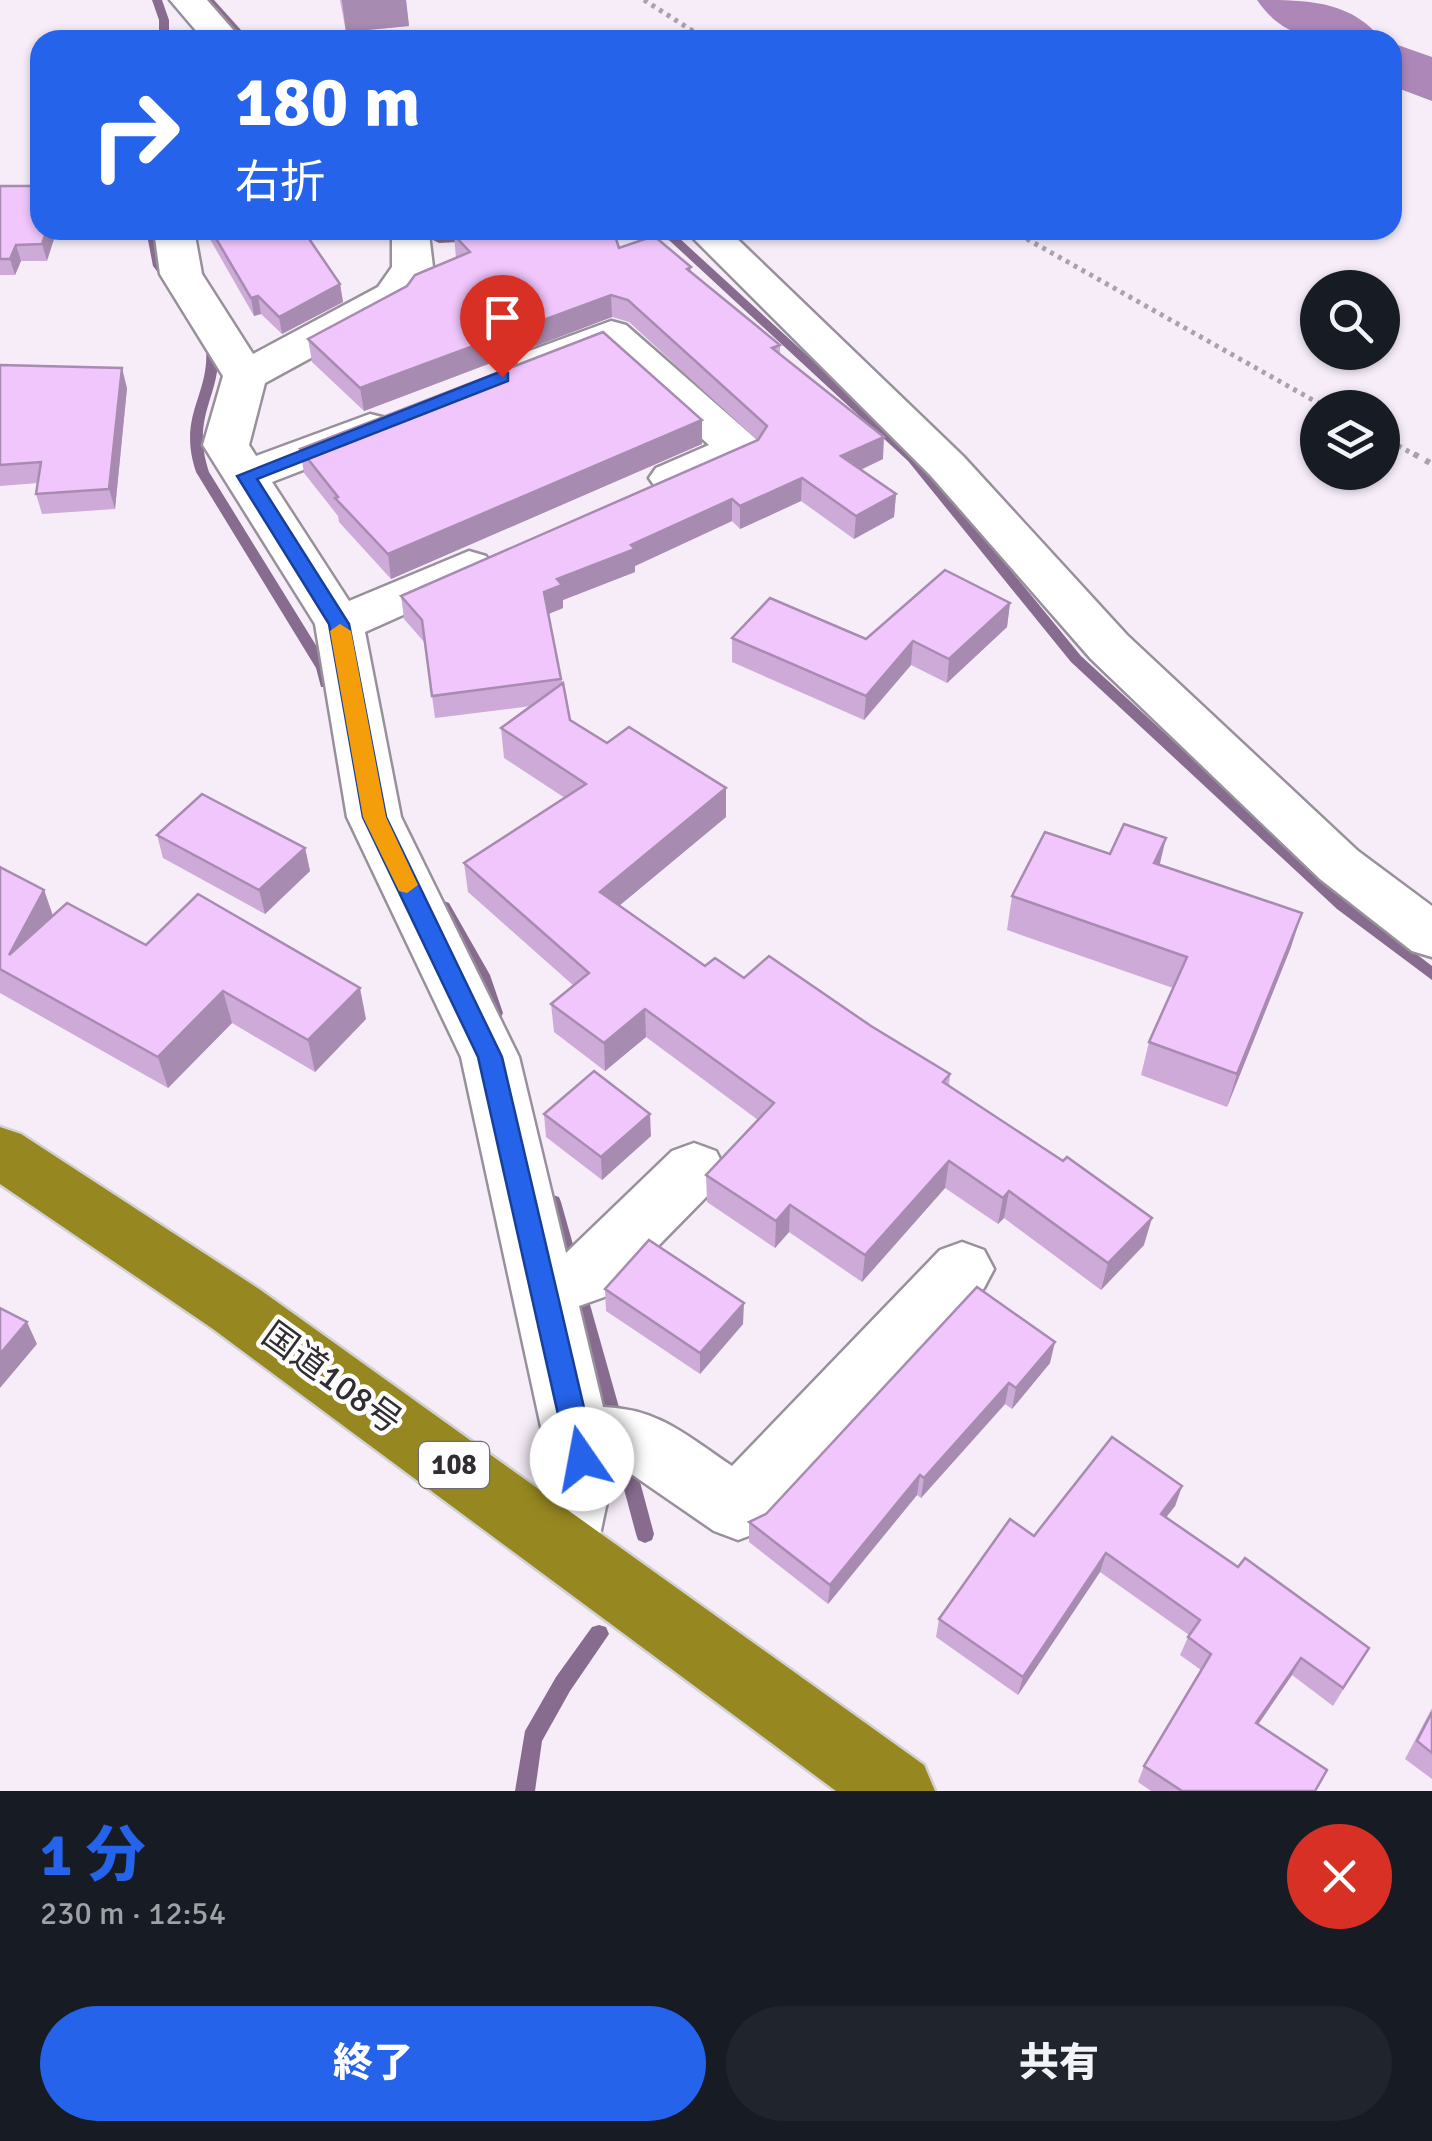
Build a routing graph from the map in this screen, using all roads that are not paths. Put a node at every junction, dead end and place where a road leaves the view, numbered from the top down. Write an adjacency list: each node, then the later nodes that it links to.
1 (187, 0): 2 (street); 3 (street)
2 (180, 30)
3 (215, 30)
4 (176, 240): 7 (street)
5 (414, 240): 7 (street)
6 (715, 240): 14 (street)
7 (245, 376): 10 (street)
8 (502, 377): 11 (street)
9 (410, 412): 10 (street)
10 (246, 476): 13 (street)
11 (630, 496)
12 (503, 552): 13 (street)
13 (339, 624): 18 (street)
14 (1432, 936)
15 (0, 1152): 20 (highway, 国道108号 / 108)
16 (694, 1170): 18 (street)
17 (962, 1269): 19 (street)
18 (564, 1281): 19 (street)
19 (605, 1438): 20 (street)
20 (563, 1544): 21 (highway, 国道108号 / 108)
21 (898, 1791)

